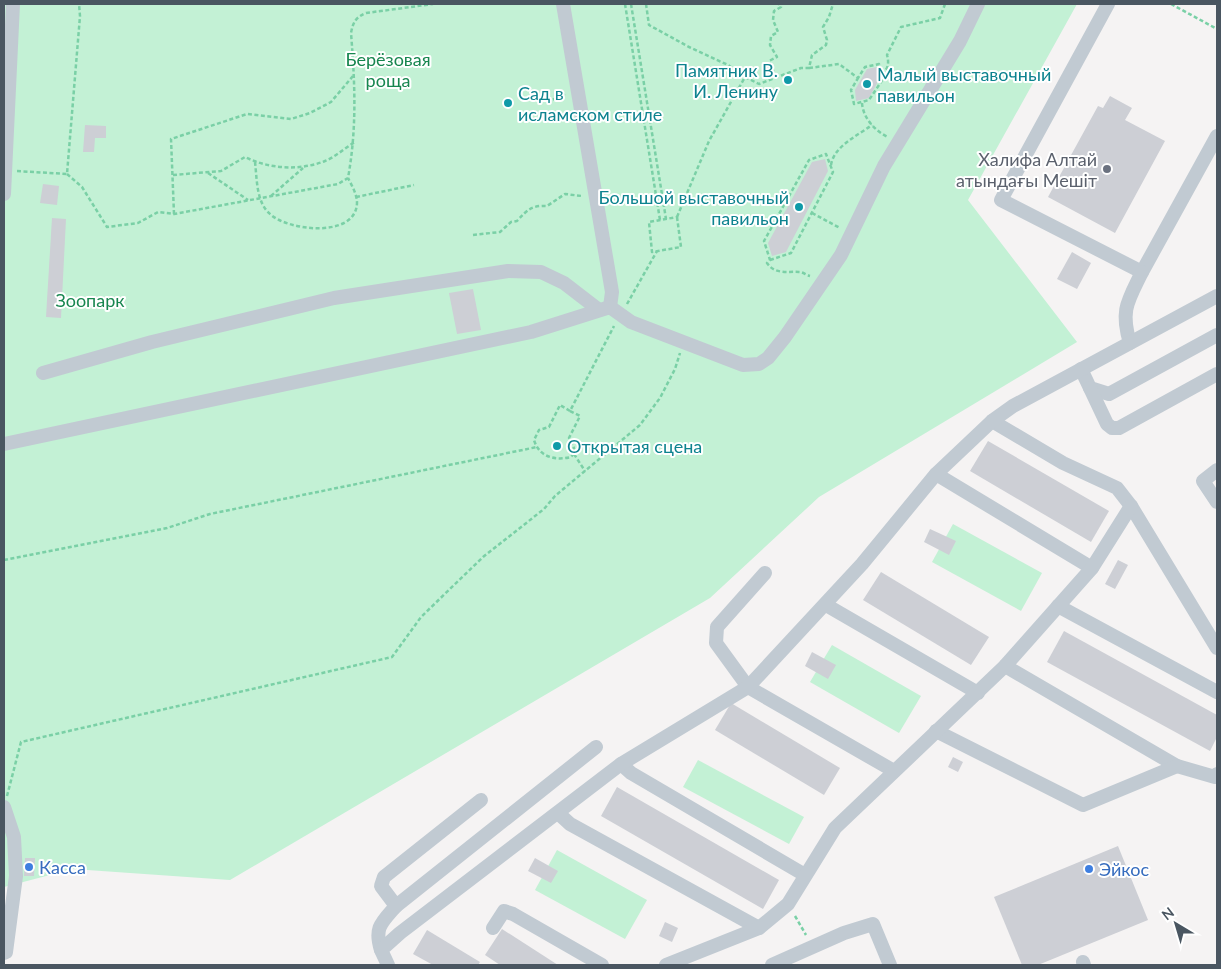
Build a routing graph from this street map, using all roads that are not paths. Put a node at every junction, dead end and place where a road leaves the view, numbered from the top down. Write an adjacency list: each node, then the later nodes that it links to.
1 (13, 4): 6 (street)
2 (563, 4): 9 (street)
3 (978, 4): 9 (street)
4 (1108, 4): 7 (street)
5 (1217, 136): 7 (street)
6 (4, 194)
7 (1142, 272): 11 (street)
8 (1217, 296): 11 (street)
9 (610, 311): 13 (street); 17 (street)
10 (1217, 335): 15 (street)
11 (1130, 343): 12 (street)
12 (1081, 369): 15 (street); 16 (street)
13 (43, 373)
14 (1217, 374): 15 (street)
15 (1090, 388)
16 (992, 421): 19 (street); 21 (street)
17 (4, 444)
18 (1217, 470): 20 (street)
19 (936, 474): 22 (street); 24 (street)
20 (1217, 502)
21 (1131, 506): 22 (street); 26 (street)
22 (1092, 568): 25 (street)
23 (765, 573): 28 (street)
24 (826, 605): 28 (street); 30 (street)
25 (1058, 606): 27 (street); 29 (street)
26 (1217, 648)
27 (1005, 666): 30 (street); 34 (street)
28 (748, 687): 33 (street); 35 (street)
29 (1217, 692)
30 (978, 693): 31 (street)
31 (936, 730): 34 (street); 35 (street)
32 (596, 747): 41 (street)
33 (621, 764): 39 (street); 40 (street)
34 (1177, 766): 36 (street)
35 (894, 771): 40 (street)
36 (1217, 774)
37 (480, 800): 41 (street)
38 (4, 807): 45 (street)
39 (558, 813): 43 (street); 44 (street)
40 (805, 875): 43 (street)
41 (396, 906): 44 (street)
42 (493, 928): 47 (street)
43 (759, 928): 48 (street)
44 (381, 950): 46 (street)
45 (4, 953)
46 (388, 965)
47 (602, 965)
48 (666, 965)
49 (772, 965): 50 (street)
50 (890, 965)

